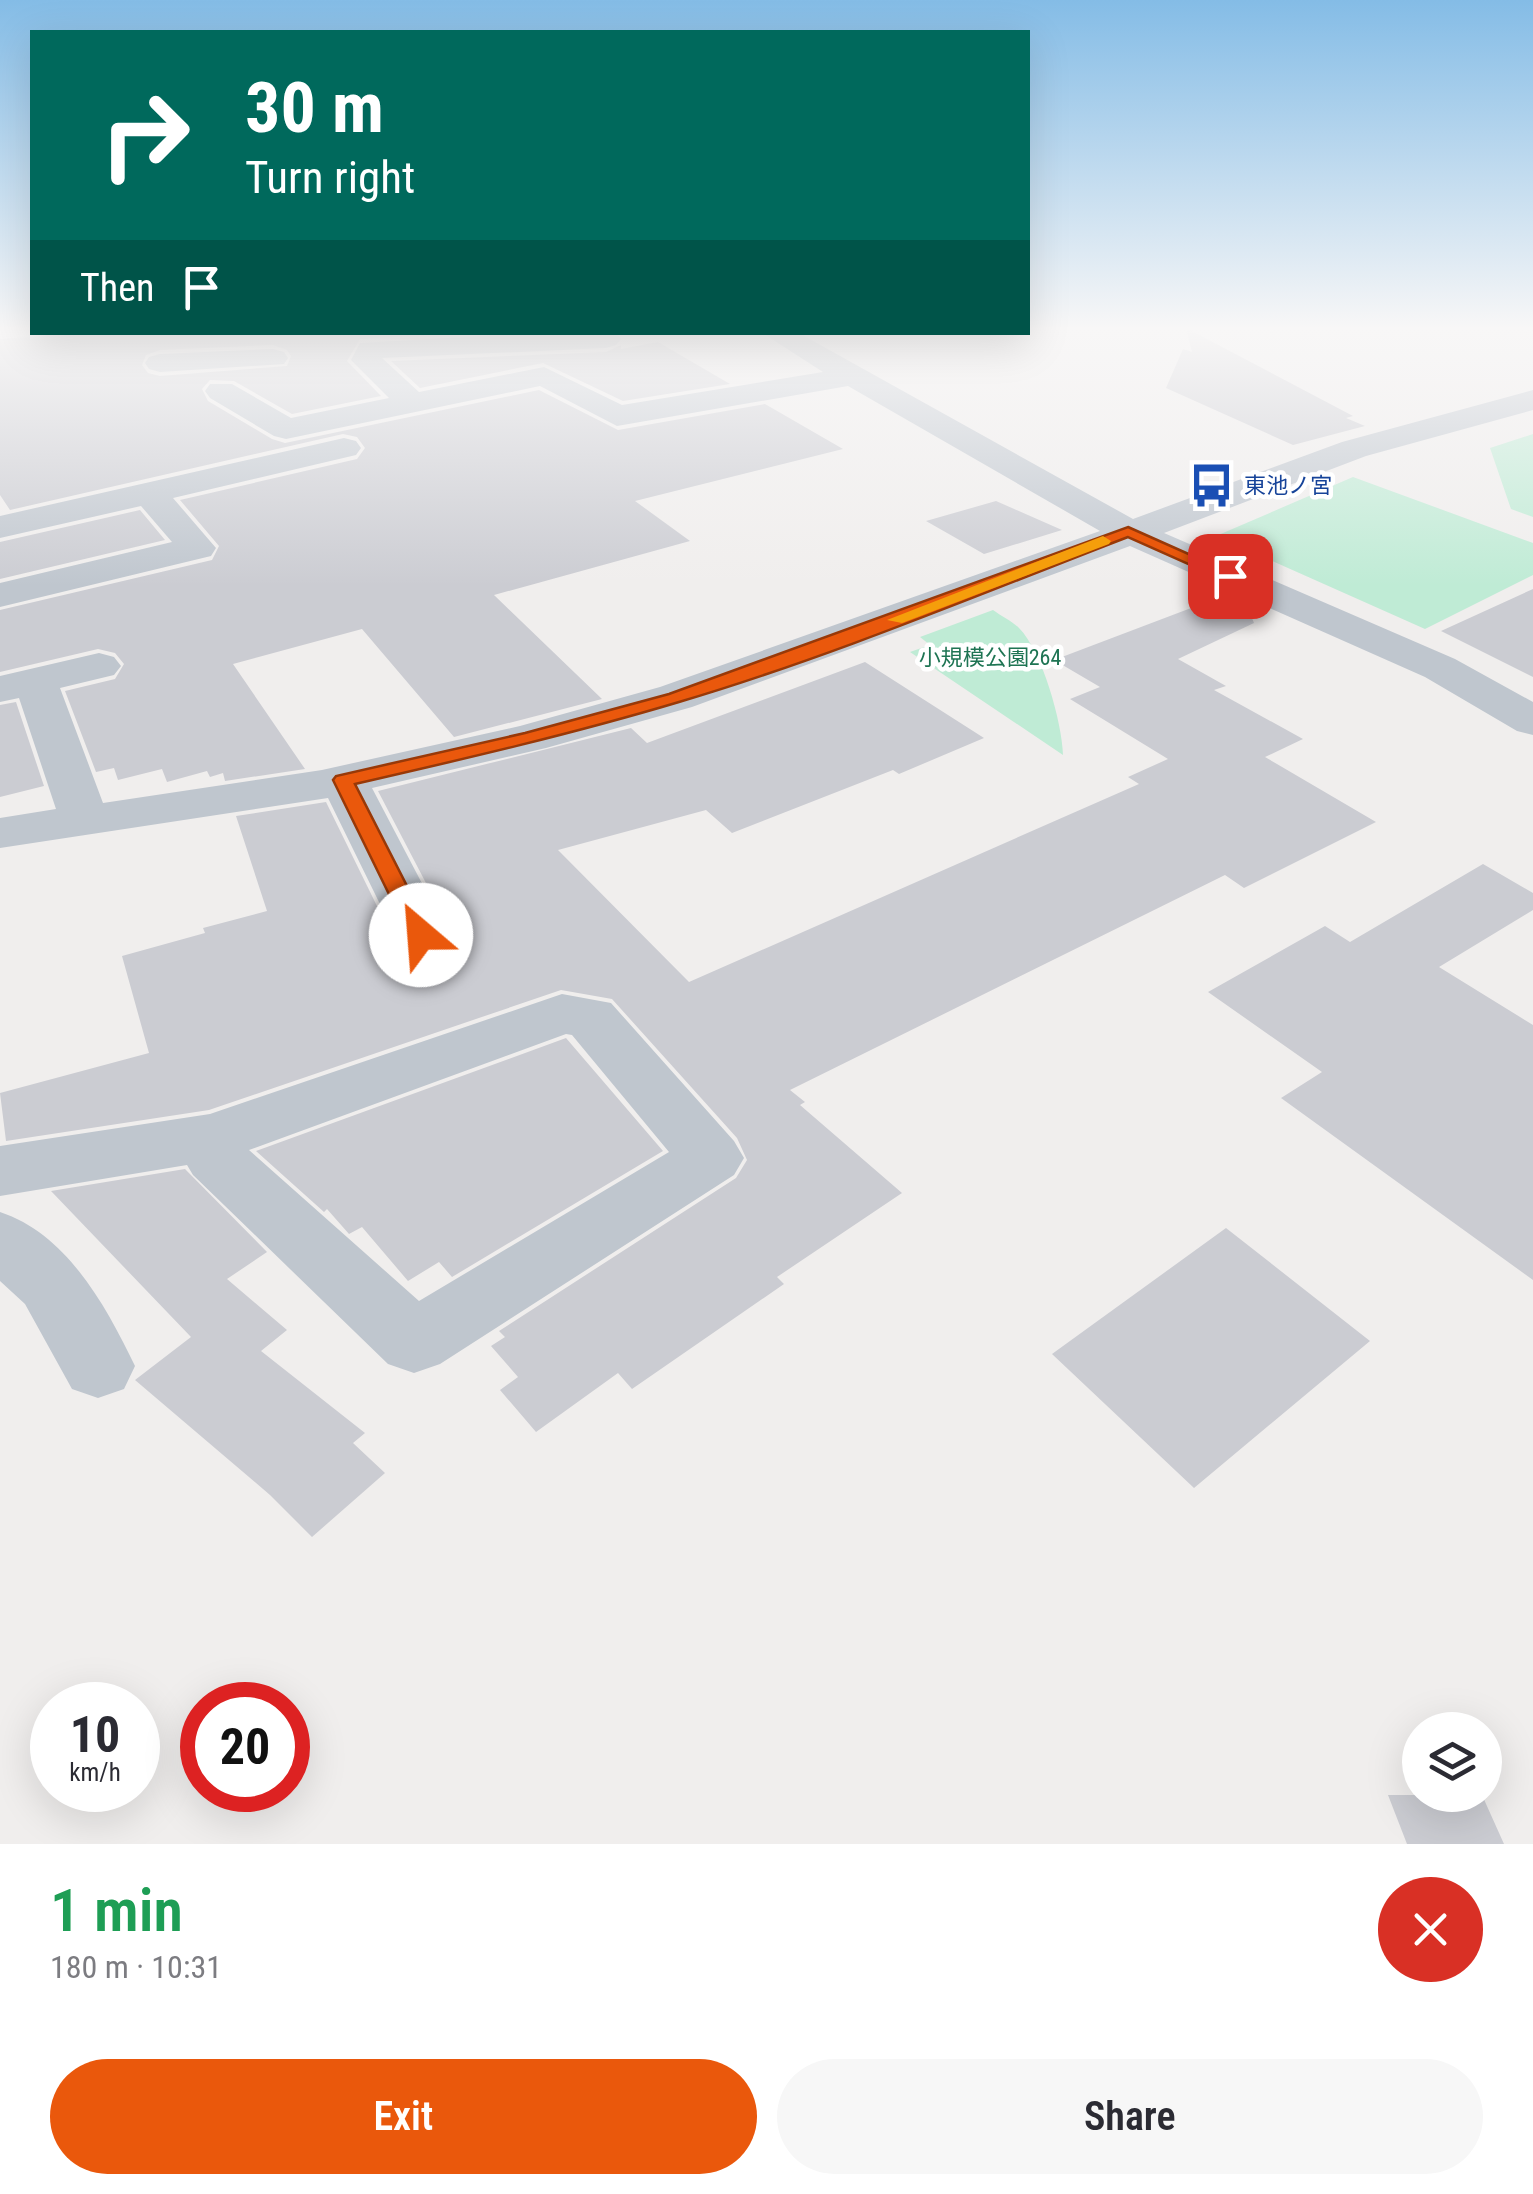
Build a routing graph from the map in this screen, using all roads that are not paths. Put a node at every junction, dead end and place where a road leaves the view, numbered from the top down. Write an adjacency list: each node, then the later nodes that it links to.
1 (273, 414): 5 (street)
2 (398, 414): 5 (street)
3 (921, 414): 8 (street)
4 (1482, 414): 8 (street)
5 (361, 438): 6 (street)
6 (150, 494): 7 (street); 9 (street)
7 (0, 526)
8 (1128, 531): 12 (street); 13 (street)
9 (0, 595)
10 (99, 666): 11 (street)
11 (18, 685): 14 (street)
12 (1533, 721)
13 (344, 780): 14 (street); 16 (street)
14 (84, 820): 15 (street)
15 (0, 833)
16 (421, 935)
17 (215, 1137): 17 (street); 18 (street)
18 (0, 1171)
19 (0, 1239): 20 (street)
20 (98, 1366)

